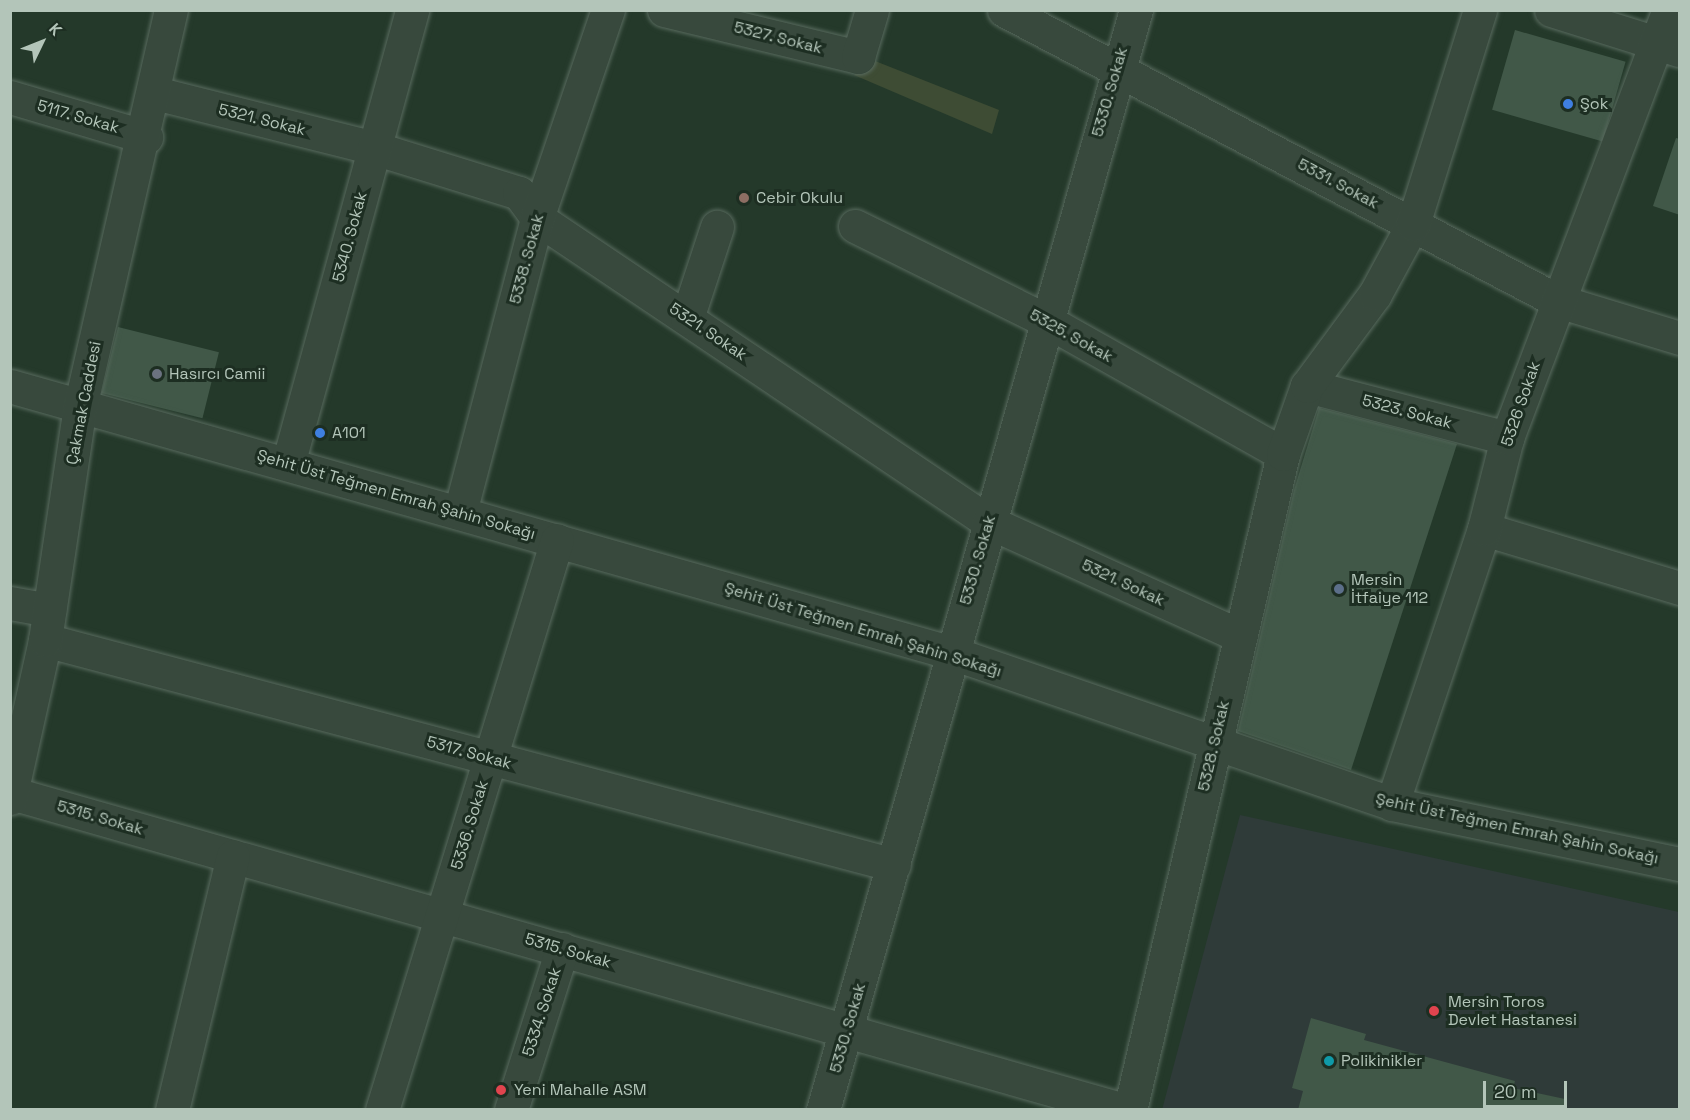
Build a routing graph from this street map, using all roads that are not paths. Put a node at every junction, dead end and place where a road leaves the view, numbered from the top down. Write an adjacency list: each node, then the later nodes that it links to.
1 (171, 10): 13 (street, Çakmak Caddesi)
2 (412, 10): 16 (street, 5340. Sokak)
3 (608, 10): 17 (street, 5338. Sokak)
4 (664, 10): 5 (street, 5327. Sokak)
5 (872, 10)
6 (1004, 10): 12 (street, 5331. Sokak)
7 (1136, 10): 12 (street, 5330. Sokak)
8 (1480, 10): 18 (street, 5328. Sokak)
9 (1551, 10): 11 (street)
10 (1669, 10): 11 (street, 5326 Sokak)
11 (1669, 47): 21 (street, 5326 Sokak)
12 (1116, 67): 18 (street, 5331. Sokak); 23 (street, 5330. Sokak)
13 (155, 93): 15 (street, Çakmak Caddesi); 16 (street, 5321. Sokak)
14 (10, 97): 15 (street, 5117. Sokak)
15 (146, 137): 27 (street, Çakmak Caddesi)
16 (374, 148): 17 (street, 5321. Sokak); 30 (street, 5340. Sokak)
17 (537, 218): 22 (street, 5321. Sokak); 31 (street, 5338. Sokak)
18 (1413, 224): 21 (street, 5331. Sokak); 26 (street, 5328. Sokak)
19 (855, 226): 23 (street, 5325. Sokak)
20 (717, 227): 22 (street)
21 (1558, 301): 24 (street, 5331. Sokak); 28 (street, 5326 Sokak)
22 (687, 318): 32 (street, 5321. Sokak)
23 (1047, 321): 29 (street, 5325. Sokak); 32 (street, 5330. Sokak)
24 (1680, 338)
25 (10, 386): 27 (street, Şehit Üst Teğmen Emrah Şahin Sokağı)
26 (1307, 386): 28 (street, 5323. Sokak); 29 (street, 5328. Sokak)
27 (80, 407): 30 (street, Şehit Üst Teğmen Emrah Şahin Sokağı); 37 (street, Çakmak Caddesi)
28 (1508, 438): 33 (street, 5326 Sokak)
29 (1283, 454): 38 (street, 5328. Sokak)
30 (288, 464): 31 (street, Şehit Üst Teğmen Emrah Şahin Sokağı)
31 (460, 512): 34 (street, Şehit Üst Teğmen Emrah Şahin Sokağı)
32 (989, 522): 38 (street, 5321. Sokak); 39 (street, 5330. Sokak)
33 (1484, 529): 35 (street); 43 (street, 5326 Sokak)
34 (557, 540): 39 (street, Şehit Üst Teğmen Emrah Şahin Sokağı); 41 (street, 5336. Sokak)
35 (1680, 588)
36 (10, 603): 37 (street, 5317. Sokak)
37 (47, 625): 41 (street, 5317. Sokak); 42 (street, Çakmak Caddesi)
38 (1240, 636): 40 (street, 5328. Sokak)
39 (952, 653): 40 (street, Şehit Üst Teğmen Emrah Şahin Sokağı); 46 (street, 5330. Sokak)
40 (1214, 746): 43 (street, Şehit Üst Teğmen Emrah Şahin Sokağı); 55 (street, 5328. Sokak)
41 (490, 758): 46 (street, 5317. Sokak); 47 (street, 5336. Sokak)
42 (11, 784): 44 (street, 5315. Sokak)
43 (1392, 804): 45 (street, Şehit Üst Teğmen Emrah Şahin Sokağı)
44 (233, 856): 47 (street, 5315. Sokak); 50 (street)
45 (1680, 864)
46 (894, 865): 49 (street, 5330. Sokak)
47 (443, 916): 48 (street, 5315. Sokak); 51 (street, 5336. Sokak)
48 (562, 949): 49 (street, 5315. Sokak); 52 (street, 5334. Sokak)
49 (848, 1031): 53 (street, 5330. Sokak); 54 (street, 5315. Sokak)
50 (172, 1110)
51 (382, 1110)
52 (511, 1110)
53 (823, 1110)
54 (1124, 1110)
55 (1130, 1110)

